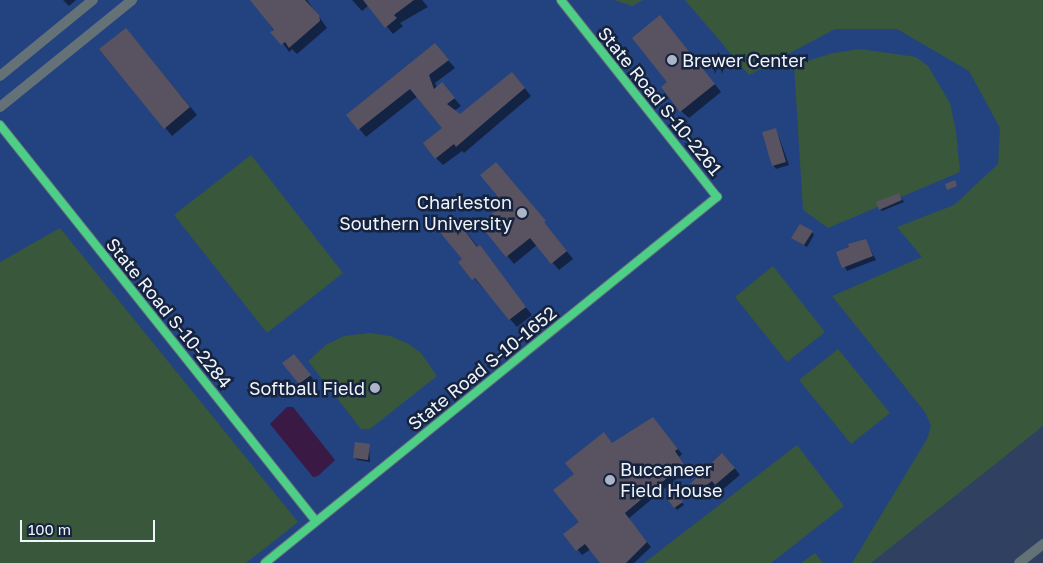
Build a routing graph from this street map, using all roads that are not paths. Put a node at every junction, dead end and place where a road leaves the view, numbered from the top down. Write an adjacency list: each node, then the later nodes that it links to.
1 (93, 0): 4 (street)
2 (132, 0): 5 (street)
3 (561, 0): 7 (street, State Road S-10-2261)
4 (0, 76)
5 (0, 106)
6 (0, 125): 8 (street, State Road S-10-2284)
7 (717, 196): 8 (street, State Road S-10-1652)
8 (315, 520): 10 (street, State Road S-10-1652)
9 (1043, 544): 11 (street)
10 (265, 563)
11 (1019, 563)

